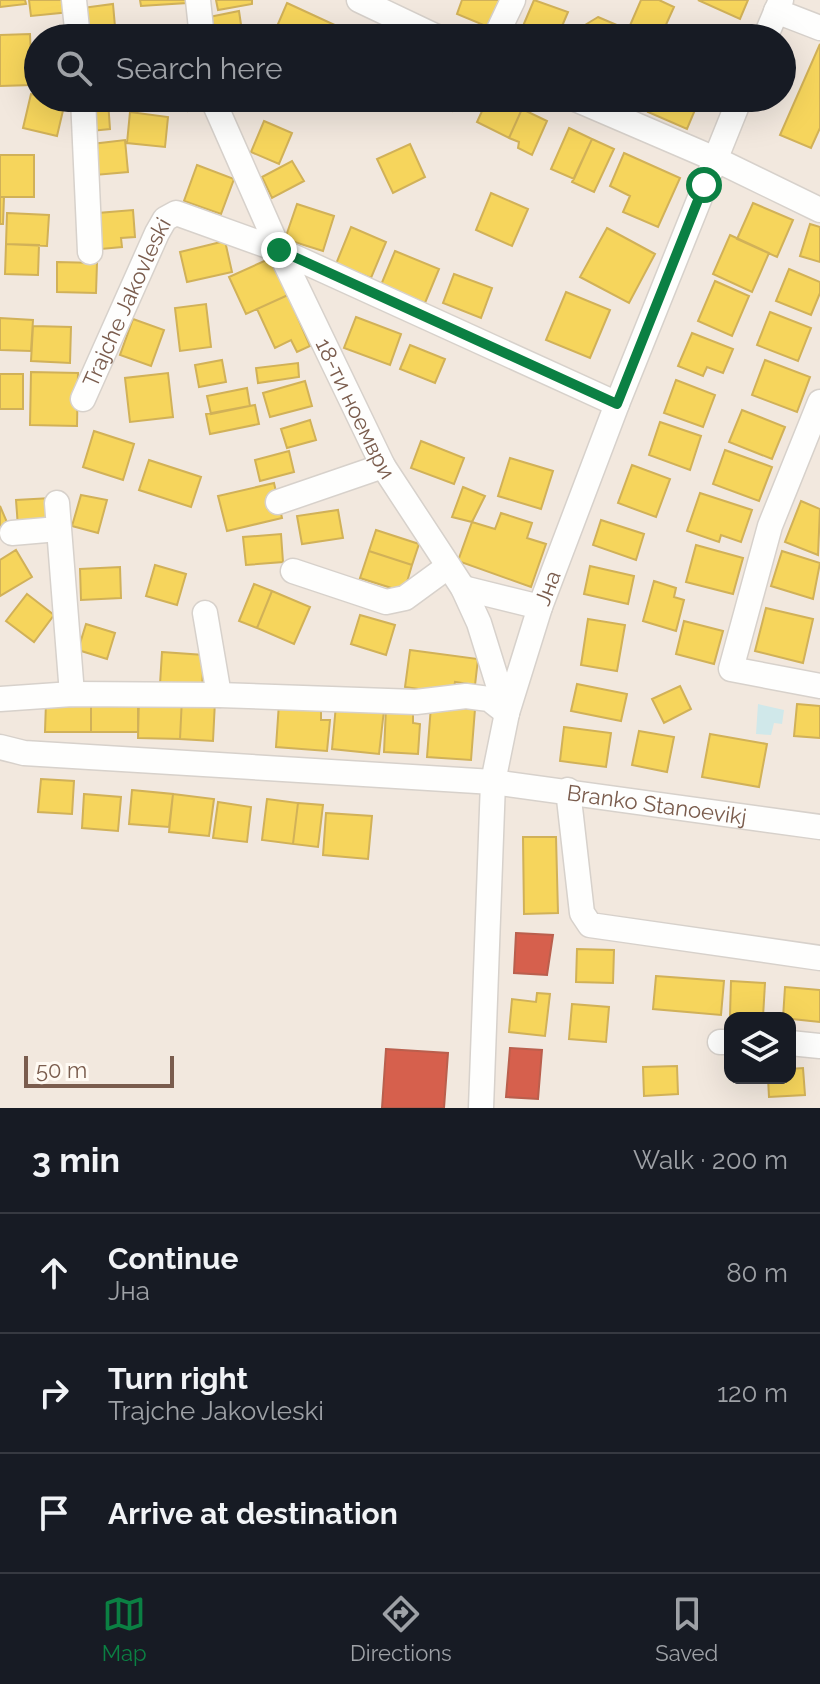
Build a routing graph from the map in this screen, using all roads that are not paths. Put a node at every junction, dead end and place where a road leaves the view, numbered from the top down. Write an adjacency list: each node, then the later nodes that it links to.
1 (74, 0): 7 (street)
2 (198, 0): 8 (street)
3 (359, 0): 5 (street)
4 (513, 0): 10 (street)
5 (386, 6): 9 (street)
6 (778, 6): 11 (street)
7 (77, 24)
8 (201, 24)
9 (416, 24)
10 (502, 24)
11 (820, 28)
12 (84, 112): 19 (street)
13 (218, 112): 18 (street, 18-ти ноември)
14 (606, 112): 16 (street)
15 (734, 112): 16 (street, Јна)
16 (715, 159): 17 (street); 22 (street, Јна)
17 (820, 210)
18 (279, 250): 20 (street, Trajche Jakovleski); 22 (street, Trajche Jakovleski); 23 (street, 18-ти ноември)
19 (90, 252)
20 (83, 399)
21 (820, 402): 33 (street)
22 (617, 404): 31 (street, Јна)
23 (383, 466): 24 (street); 28 (street, 18-ти ноември)
24 (278, 502)
25 (57, 503): 26 (street)
26 (58, 529): 27 (street); 34 (street)
27 (12, 533)
28 (446, 568): 29 (street); 30 (street, 18-ти ноември)
29 (293, 571)
30 (463, 588): 31 (street); 37 (street, 18-ти ноември)
31 (540, 607): 37 (street, Јна)
32 (205, 613): 35 (street)
33 (820, 686)
34 (72, 694): 35 (street); 36 (street)
35 (219, 695): 37 (street)
36 (0, 699)
37 (507, 713): 39 (street, Јна)
38 (0, 747): 39 (street, Branko Stanoevikj)
39 (493, 782): 40 (street, Branko Stanoevikj); 45 (street, Јна)
40 (568, 790): 41 (street, Branko Stanoevikj); 42 (street)
41 (820, 827)
42 (820, 958)
43 (796, 1044): 44 (street)
44 (820, 1046)
45 (481, 1108)

